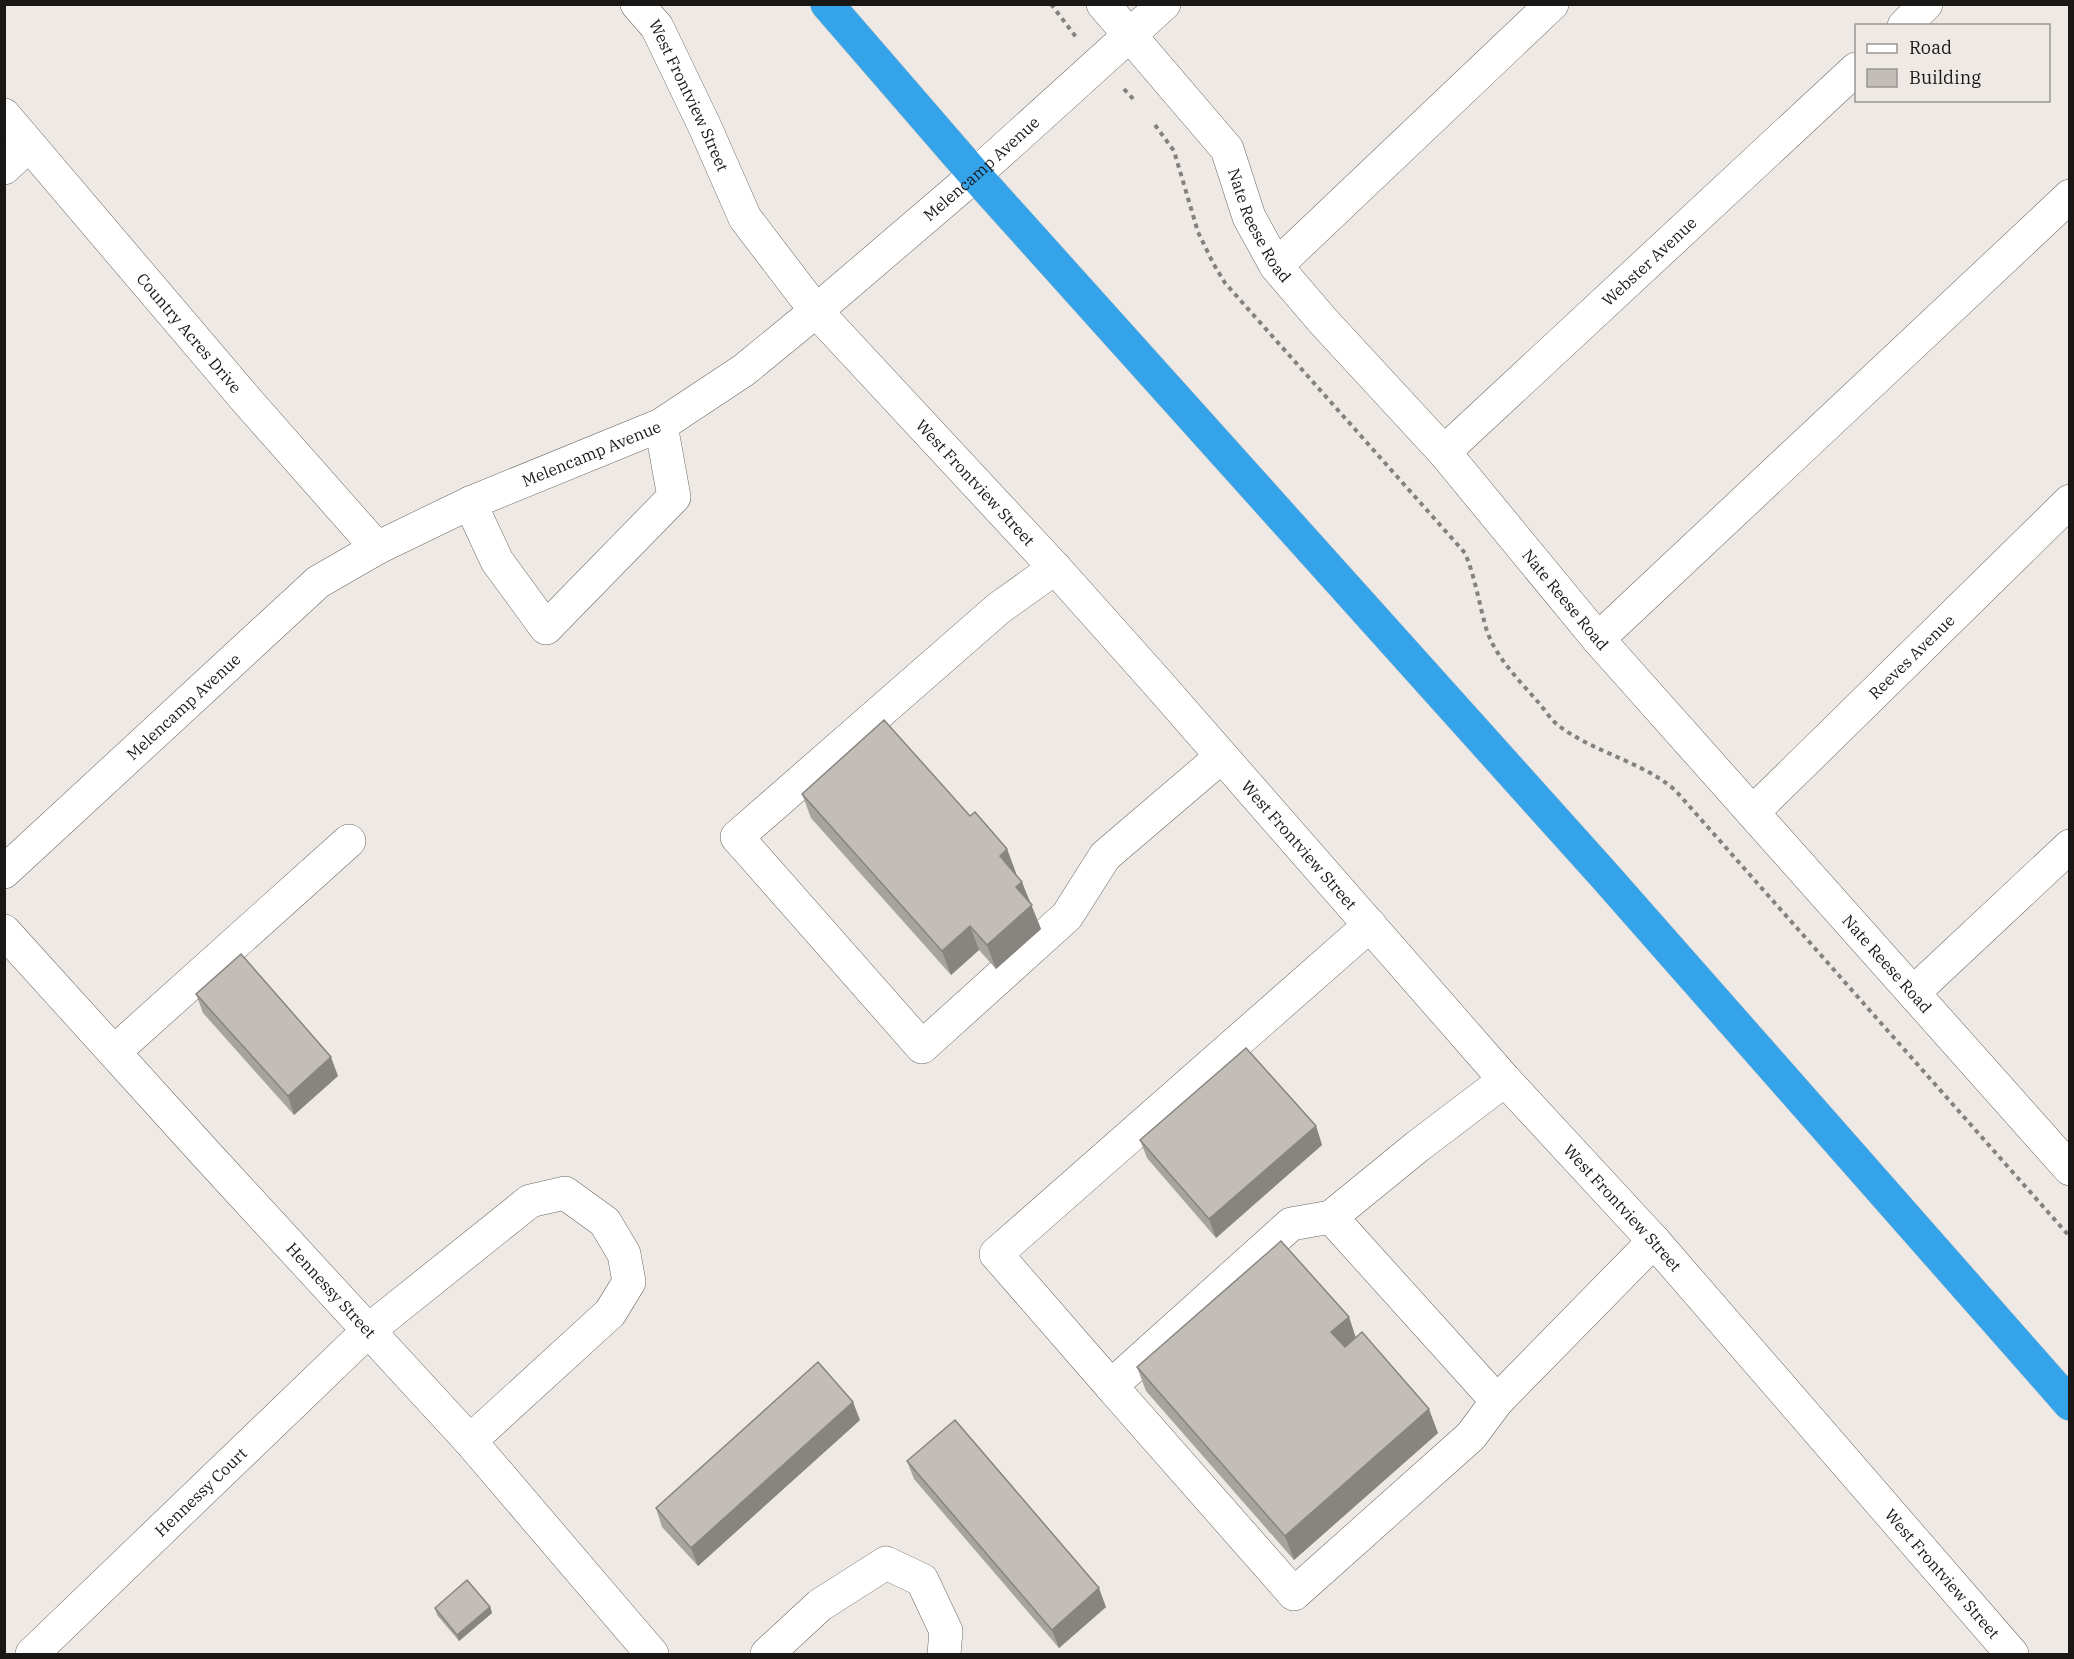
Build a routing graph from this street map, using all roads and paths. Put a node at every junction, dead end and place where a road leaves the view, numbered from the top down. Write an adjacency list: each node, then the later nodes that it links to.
1 (637, 4): 20 (street, West Frontview Street)
2 (827, 4): 17 (highway)
3 (1051, 4): 10 (path)
4 (1103, 4): 9 (street, Nate Reese Road)
5 (1164, 4): 9 (street, Melencamp Avenue)
6 (1552, 4): 19 (street)
7 (1926, 4): 8 (street)
8 (1906, 24)
9 (1128, 37): 10 (street, Melencamp Avenue); 19 (street, Nate Reese Road)
10 (1099, 63): 12 (path); 17 (street, Melencamp Avenue)
11 (1855, 71): 22 (street, Webster Avenue)
12 (1138, 104)
13 (4, 116): 15 (street, Country Acres Drive)
14 (1152, 120): 40 (path)
15 (29, 145): 16 (street); 25 (street, Country Acres Drive)
16 (4, 168)
17 (975, 175): 20 (street, Melencamp Avenue); 45 (highway)
18 (2070, 196): 27 (street)
19 (1276, 266): 22 (street, Nate Reese Road)
20 (816, 311): 21 (street, Melencamp Avenue); 26 (street, West Frontview Street)
21 (661, 426): 24 (street, Melencamp Avenue); 24 (street)
22 (1444, 452): 27 (street, Nate Reese Road)
23 (2070, 501): 29 (street, Reeves Avenue)
24 (470, 503): 25 (street, Melencamp Avenue)
25 (377, 548): 32 (street, Melencamp Avenue)
26 (1055, 568): 28 (street, West Frontview Street); 28 (street)
27 (1598, 639): 29 (street, Nate Reese Road)
28 (1221, 756): 33 (street, West Frontview Street)
29 (1754, 812): 35 (street, Nate Reese Road)
30 (349, 841): 36 (street)
31 (2070, 846): 35 (street)
32 (4, 872)
33 (1370, 925): 37 (street, West Frontview Street); 43 (street)
34 (4, 931): 36 (street, Hennessy Street)
35 (1913, 993): 38 (street, Nate Reese Road)
36 (114, 1052): 42 (street, Hennessy Street)
37 (1505, 1080): 39 (street); 41 (street, West Frontview Street)
38 (2070, 1169)
39 (1331, 1217): 43 (street); 44 (street)
40 (2070, 1238)
41 (1654, 1241): 44 (street); 51 (street, West Frontview Street)
42 (369, 1330): 46 (street, Hennessy Street); 46 (street, Hennessy Court); 47 (street, Hennessy Court)
43 (1111, 1386): 44 (street)
44 (1497, 1401)
45 (2070, 1404)
46 (470, 1441): 48 (street, Hennessy Street)
47 (32, 1654)
48 (652, 1654)
49 (767, 1654): 50 (street)
50 (944, 1654)
51 (2012, 1654)

